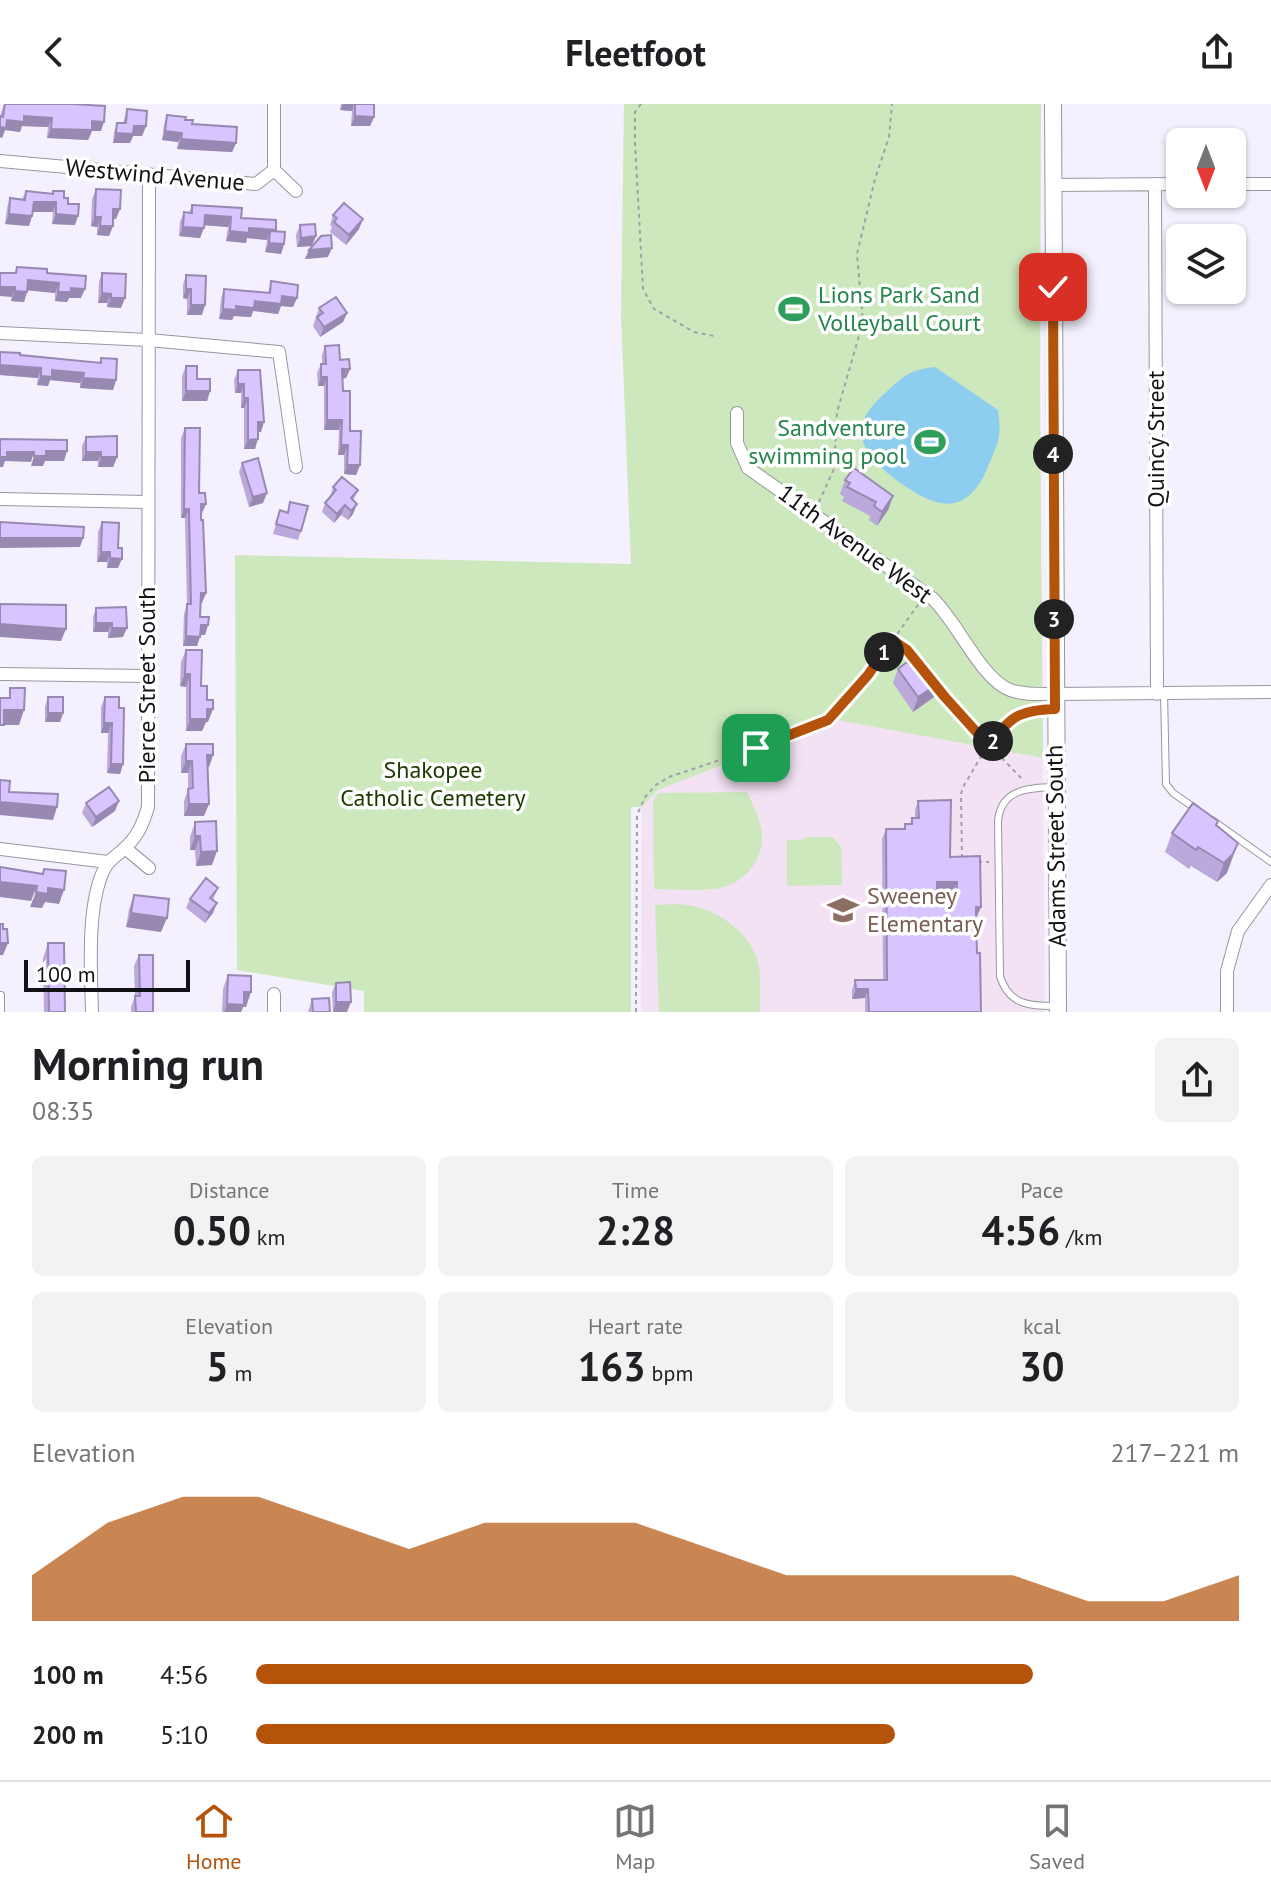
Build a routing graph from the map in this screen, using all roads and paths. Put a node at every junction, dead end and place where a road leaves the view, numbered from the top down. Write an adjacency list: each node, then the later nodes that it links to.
1 (274, 104): 6 (street)
2 (641, 104): 15 (path)
3 (892, 104): 21 (path)
4 (1053, 104): 12 (street, Adams Street South)
5 (0, 161): 7 (street, Westwind Avenue)
6 (274, 170): 7 (street, Westwind Avenue); 13 (street, Westwind Avenue)
7 (149, 174): 16 (street, Pierce Street South)
8 (1155, 184): 9 (street); 12 (street); 29 (street, Quincy Street)
9 (1166, 184)
10 (1246, 184): 11 (street)
11 (1271, 184)
12 (1052, 185): 30 (street, Adams Street South)
13 (296, 191)
14 (0, 333): 16 (street)
15 (714, 336)
16 (149, 340): 18 (street); 20 (street, Pierce Street South)
17 (737, 413): 21 (street, 11th Avenue West)
18 (296, 467)
19 (0, 499): 20 (street)
20 (147, 502): 26 (street, Pierce Street South)
21 (812, 513): 30 (street, 11th Avenue West)
22 (921, 601): 23 (path)
23 (892, 640): 24 (path); 51 (path)
24 (916, 661)
25 (0, 674): 26 (street)
26 (148, 676): 36 (street, Pierce Street South)
27 (934, 684): 31 (path)
28 (1271, 692): 29 (street, 11th Avenue West)
29 (1161, 694): 30 (street, 11th Avenue West); 34 (lane)
30 (1055, 702): 31 (path); 33 (street, Adams Street South)
31 (989, 746): 32 (path); 39 (path)
32 (1024, 781)
33 (1056, 787): 47 (street, Adams Street South); 47 (lane)
34 (1198, 811)
35 (1210, 819): 42 (lane)
36 (125, 848): 38 (street, Pierce Street South); 43 (street)
37 (0, 849): 38 (street)
38 (108, 862): 49 (street)
39 (962, 862)
40 (975, 862): 41 (path)
41 (989, 862)
42 (1271, 862)
43 (149, 868)
44 (1271, 885): 52 (street)
45 (274, 994): 50 (street)
46 (1, 995): 48 (lane)
47 (1058, 1009)
48 (1, 1012)
49 (92, 1012)
50 (274, 1012)
51 (636, 1012)
52 (1227, 1012)

